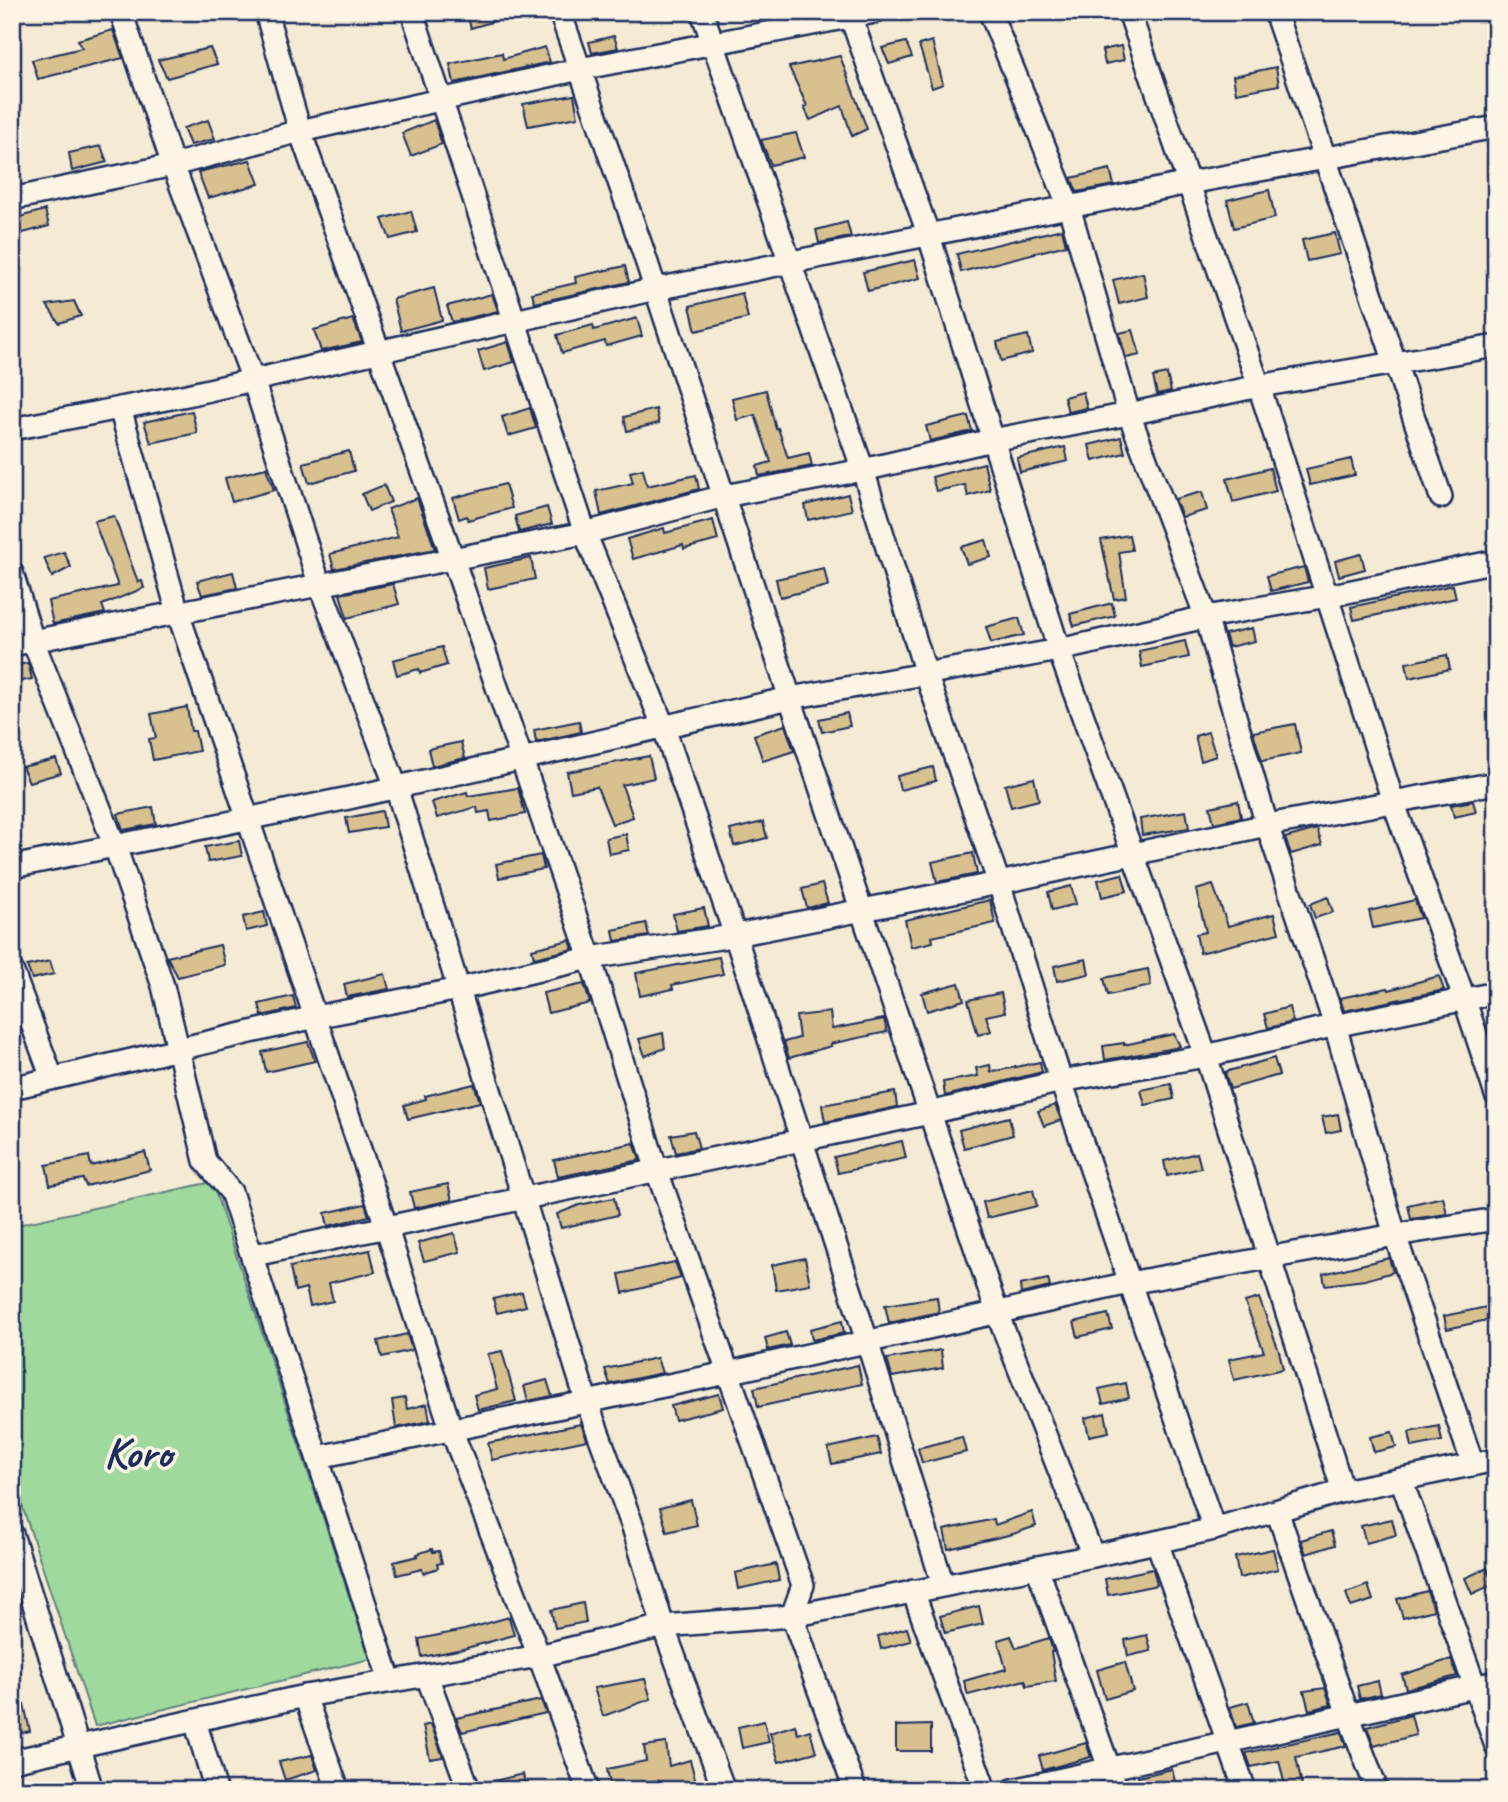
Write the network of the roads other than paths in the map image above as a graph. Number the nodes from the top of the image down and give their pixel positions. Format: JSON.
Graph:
{"nodes":[{"id":1,"x":121,"y":12,"type":"edge"},
{"id":2,"x":266,"y":12,"type":"edge"},
{"id":3,"x":412,"y":12,"type":"edge"},
{"id":4,"x":560,"y":12,"type":"edge"},
{"id":5,"x":702,"y":12,"type":"edge"},
{"id":6,"x":876,"y":12,"type":"edge"},
{"id":7,"x":990,"y":12,"type":"edge"},
{"id":8,"x":1129,"y":12,"type":"edge"},
{"id":9,"x":1275,"y":12,"type":"edge"},
{"id":10,"x":850,"y":15,"type":"edge"},
{"id":11,"x":712,"y":44,"type":"junction"},
{"id":12,"x":580,"y":68,"type":"junction"},
{"id":13,"x":440,"y":99,"type":"junction"},
{"id":14,"x":1496,"y":127,"type":"edge"},
{"id":15,"x":300,"y":131,"type":"junction"},
{"id":16,"x":1326,"y":158,"type":"junction"},
{"id":17,"x":173,"y":165,"type":"junction"},
{"id":18,"x":1189,"y":183,"type":"junction"},
{"id":19,"x":12,"y":199,"type":"edge"},
{"id":20,"x":1069,"y":207,"type":"junction"},
{"id":21,"x":929,"y":236,"type":"junction"},
{"id":22,"x":790,"y":262,"type":"junction"},
{"id":23,"x":656,"y":289,"type":"junction"},
{"id":24,"x":514,"y":321,"type":"junction"},
{"id":25,"x":1496,"y":346,"type":"edge"},
{"id":26,"x":380,"y":351,"type":"junction"},
{"id":27,"x":1397,"y":364,"type":"junction"},
{"id":28,"x":253,"y":380,"type":"junction"},
{"id":29,"x":1259,"y":386,"type":"junction"},
{"id":30,"x":120,"y":408,"type":"junction"},
{"id":31,"x":1129,"y":414,"type":"junction"},
{"id":32,"x":12,"y":429,"type":"edge"},
{"id":33,"x":992,"y":440,"type":"junction"},
{"id":34,"x":863,"y":470,"type":"junction"},
{"id":35,"x":724,"y":496,"type":"junction"},
{"id":36,"x":1441,"y":497,"type":"dead end"},
{"id":37,"x":585,"y":533,"type":"junction"},
{"id":38,"x":453,"y":559,"type":"junction"},
{"id":39,"x":1496,"y":561,"type":"edge"},
{"id":40,"x":12,"y":573,"type":"edge"},
{"id":41,"x":320,"y":586,"type":"junction"},
{"id":42,"x":1328,"y":596,"type":"junction"},
{"id":43,"x":178,"y":613,"type":"junction"},
{"id":44,"x":1206,"y":617,"type":"junction"},
{"id":45,"x":33,"y":641,"type":"junction"},
{"id":46,"x":12,"y":645,"type":"edge"},
{"id":47,"x":1059,"y":650,"type":"junction"},
{"id":48,"x":926,"y":674,"type":"junction"},
{"id":49,"x":790,"y":698,"type":"junction"},
{"id":50,"x":664,"y":727,"type":"junction"},
{"id":51,"x":522,"y":759,"type":"junction"},
{"id":52,"x":1496,"y":783,"type":"edge"},
{"id":53,"x":396,"y":787,"type":"junction"},
{"id":54,"x":1393,"y":801,"type":"junction"},
{"id":55,"x":248,"y":819,"type":"junction"},
{"id":56,"x":1267,"y":825,"type":"junction"},
{"id":57,"x":115,"y":846,"type":"junction"},
{"id":58,"x":1132,"y":853,"type":"junction"},
{"id":59,"x":12,"y":866,"type":"edge"},
{"id":60,"x":999,"y":883,"type":"junction"},
{"id":61,"x":861,"y":909,"type":"junction"},
{"id":62,"x":735,"y":935,"type":"junction"},
{"id":63,"x":590,"y":958,"type":"junction"},
{"id":64,"x":12,"y":970,"type":"edge"},
{"id":65,"x":459,"y":989,"type":"junction"},
{"id":66,"x":1496,"y":993,"type":"edge"},
{"id":67,"x":1464,"y":998,"type":"junction"},
{"id":68,"x":315,"y":1017,"type":"junction"},
{"id":69,"x":1335,"y":1026,"type":"junction"},
{"id":70,"x":179,"y":1048,"type":"junction"},
{"id":71,"x":1206,"y":1056,"type":"junction"},
{"id":72,"x":52,"y":1078,"type":"junction"},
{"id":73,"x":1061,"y":1081,"type":"junction"},
{"id":74,"x":12,"y":1088,"type":"edge"},
{"id":75,"x":1496,"y":1095,"type":"edge"},
{"id":76,"x":930,"y":1113,"type":"junction"},
{"id":77,"x":801,"y":1140,"type":"junction"},
{"id":78,"x":657,"y":1171,"type":"junction"},
{"id":79,"x":524,"y":1197,"type":"junction"},
{"id":80,"x":1496,"y":1219,"type":"edge"},
{"id":81,"x":387,"y":1229,"type":"junction"},
{"id":82,"x":1395,"y":1235,"type":"junction"},
{"id":83,"x":254,"y":1255,"type":"junction"},
{"id":84,"x":1270,"y":1259,"type":"junction"},
{"id":85,"x":1129,"y":1283,"type":"junction"},
{"id":86,"x":997,"y":1311,"type":"junction"},
{"id":87,"x":867,"y":1341,"type":"junction"},
{"id":88,"x":727,"y":1373,"type":"junction"},
{"id":89,"x":586,"y":1400,"type":"junction"},
{"id":90,"x":451,"y":1429,"type":"junction"},
{"id":91,"x":318,"y":1457,"type":"junction"},
{"id":92,"x":1496,"y":1460,"type":"edge"},
{"id":93,"x":1473,"y":1465,"type":"junction"},
{"id":94,"x":1401,"y":1479,"type":"junction"},
{"id":95,"x":1343,"y":1491,"type":"junction"},
{"id":96,"x":1277,"y":1511,"type":"junction"},
{"id":97,"x":1214,"y":1529,"type":"junction"},
{"id":98,"x":12,"y":1534,"type":"edge"},
{"id":99,"x":1157,"y":1542,"type":"junction"},
{"id":100,"x":1093,"y":1556,"type":"junction"},
{"id":101,"x":1037,"y":1567,"type":"junction"},
{"id":102,"x":19,"y":1576,"type":"edge"},
{"id":103,"x":943,"y":1585,"type":"junction"},
{"id":104,"x":914,"y":1591,"type":"junction"},
{"id":105,"x":792,"y":1616,"type":"junction"},
{"id":106,"x":663,"y":1626,"type":"junction"},
{"id":107,"x":539,"y":1656,"type":"junction"},
{"id":108,"x":427,"y":1676,"type":"junction"},
{"id":109,"x":390,"y":1681,"type":"junction"},
{"id":110,"x":1485,"y":1684,"type":"edge"},
{"id":111,"x":304,"y":1696,"type":"junction"},
{"id":112,"x":1348,"y":1714,"type":"junction"},
{"id":113,"x":195,"y":1721,"type":"junction"},
{"id":114,"x":1227,"y":1742,"type":"junction"},
{"id":115,"x":77,"y":1745,"type":"junction"},
{"id":116,"x":1496,"y":1746,"type":"edge"},
{"id":117,"x":12,"y":1760,"type":"edge"},
{"id":118,"x":1109,"y":1768,"type":"junction"},
{"id":119,"x":92,"y":1790,"type":"edge"},
{"id":120,"x":216,"y":1790,"type":"edge"},
{"id":121,"x":338,"y":1790,"type":"edge"},
{"id":122,"x":469,"y":1790,"type":"edge"},
{"id":123,"x":588,"y":1790,"type":"edge"},
{"id":124,"x":724,"y":1790,"type":"edge"},
{"id":125,"x":855,"y":1790,"type":"edge"},
{"id":126,"x":985,"y":1790,"type":"edge"},
{"id":127,"x":1013,"y":1790,"type":"edge"},
{"id":128,"x":1117,"y":1790,"type":"edge"},
{"id":129,"x":1245,"y":1790,"type":"edge"},
{"id":130,"x":1377,"y":1790,"type":"edge"}],
"edges":[{"from":1,"to":17,"type":"street"},
{"from":2,"to":15,"type":"street"},
{"from":3,"to":13,"type":"street"},
{"from":4,"to":12,"type":"street"},
{"from":5,"to":11,"type":"street"},
{"from":6,"to":10,"type":"street"},
{"from":7,"to":20,"type":"street"},
{"from":8,"to":18,"type":"street"},
{"from":9,"to":16,"type":"street"},
{"from":10,"to":11,"type":"street"},
{"from":10,"to":21,"type":"street"},
{"from":11,"to":12,"type":"street"},
{"from":11,"to":22,"type":"street"},
{"from":12,"to":13,"type":"street"},
{"from":12,"to":23,"type":"street"},
{"from":13,"to":15,"type":"street"},
{"from":13,"to":24,"type":"street"},
{"from":14,"to":16,"type":"street"},
{"from":15,"to":17,"type":"street"},
{"from":15,"to":26,"type":"street"},
{"from":16,"to":18,"type":"street"},
{"from":16,"to":27,"type":"street"},
{"from":17,"to":19,"type":"street"},
{"from":17,"to":28,"type":"street"},
{"from":18,"to":20,"type":"street"},
{"from":18,"to":29,"type":"street"},
{"from":20,"to":21,"type":"street"},
{"from":20,"to":31,"type":"street"},
{"from":21,"to":22,"type":"street"},
{"from":21,"to":33,"type":"street"},
{"from":22,"to":23,"type":"street"},
{"from":22,"to":34,"type":"street"},
{"from":23,"to":24,"type":"street"},
{"from":23,"to":35,"type":"street"},
{"from":24,"to":26,"type":"street"},
{"from":24,"to":37,"type":"street"},
{"from":25,"to":27,"type":"street"},
{"from":26,"to":28,"type":"street"},
{"from":26,"to":38,"type":"street"},
{"from":27,"to":29,"type":"street"},
{"from":27,"to":36,"type":"street"},
{"from":28,"to":30,"type":"street"},
{"from":28,"to":41,"type":"street"},
{"from":29,"to":31,"type":"street"},
{"from":29,"to":42,"type":"street"},
{"from":30,"to":32,"type":"street"},
{"from":30,"to":43,"type":"street"},
{"from":31,"to":33,"type":"street"},
{"from":31,"to":44,"type":"street"},
{"from":33,"to":34,"type":"street"},
{"from":33,"to":47,"type":"street"},
{"from":34,"to":35,"type":"street"},
{"from":34,"to":48,"type":"street"},
{"from":35,"to":37,"type":"street"},
{"from":35,"to":49,"type":"street"},
{"from":37,"to":38,"type":"street"},
{"from":37,"to":50,"type":"street"},
{"from":38,"to":41,"type":"street"},
{"from":38,"to":51,"type":"street"},
{"from":39,"to":42,"type":"street"},
{"from":40,"to":45,"type":"street"},
{"from":41,"to":43,"type":"street"},
{"from":41,"to":53,"type":"street"},
{"from":42,"to":44,"type":"street"},
{"from":42,"to":54,"type":"street"},
{"from":43,"to":45,"type":"street"},
{"from":43,"to":55,"type":"street"},
{"from":44,"to":47,"type":"street"},
{"from":44,"to":56,"type":"street"},
{"from":45,"to":46,"type":"street"},
{"from":45,"to":57,"type":"street"},
{"from":47,"to":48,"type":"street"},
{"from":47,"to":58,"type":"street"},
{"from":48,"to":49,"type":"street"},
{"from":48,"to":60,"type":"street"},
{"from":49,"to":50,"type":"street"},
{"from":49,"to":61,"type":"street"},
{"from":50,"to":51,"type":"street"},
{"from":50,"to":62,"type":"street"},
{"from":51,"to":53,"type":"street"},
{"from":51,"to":63,"type":"street"},
{"from":52,"to":54,"type":"street"},
{"from":53,"to":55,"type":"street"},
{"from":53,"to":65,"type":"street"},
{"from":54,"to":56,"type":"street"},
{"from":54,"to":67,"type":"street"},
{"from":55,"to":57,"type":"street"},
{"from":55,"to":68,"type":"street"},
{"from":56,"to":58,"type":"street"},
{"from":56,"to":69,"type":"street"},
{"from":57,"to":59,"type":"street"},
{"from":57,"to":70,"type":"street"},
{"from":58,"to":60,"type":"street"},
{"from":58,"to":71,"type":"street"},
{"from":60,"to":61,"type":"street"},
{"from":60,"to":73,"type":"street"},
{"from":61,"to":62,"type":"street"},
{"from":61,"to":76,"type":"street"},
{"from":62,"to":63,"type":"street"},
{"from":62,"to":77,"type":"street"},
{"from":63,"to":65,"type":"street"},
{"from":63,"to":78,"type":"street"},
{"from":64,"to":72,"type":"street"},
{"from":65,"to":68,"type":"street"},
{"from":65,"to":79,"type":"street"},
{"from":66,"to":67,"type":"street"},
{"from":67,"to":69,"type":"street"},
{"from":67,"to":75,"type":"street"},
{"from":68,"to":70,"type":"street"},
{"from":68,"to":81,"type":"street"},
{"from":69,"to":71,"type":"street"},
{"from":69,"to":82,"type":"street"},
{"from":70,"to":72,"type":"street"},
{"from":70,"to":83,"type":"street"},
{"from":71,"to":73,"type":"street"},
{"from":71,"to":84,"type":"street"},
{"from":72,"to":74,"type":"street"},
{"from":73,"to":76,"type":"street"},
{"from":73,"to":85,"type":"street"},
{"from":76,"to":77,"type":"street"},
{"from":76,"to":86,"type":"street"},
{"from":77,"to":78,"type":"street"},
{"from":77,"to":87,"type":"street"},
{"from":78,"to":79,"type":"street"},
{"from":78,"to":88,"type":"street"},
{"from":79,"to":81,"type":"street"},
{"from":79,"to":89,"type":"street"},
{"from":80,"to":82,"type":"street"},
{"from":81,"to":83,"type":"street"},
{"from":81,"to":90,"type":"street"},
{"from":82,"to":84,"type":"street"},
{"from":82,"to":93,"type":"street"},
{"from":83,"to":91,"type":"street"},
{"from":84,"to":85,"type":"street"},
{"from":84,"to":95,"type":"street"},
{"from":85,"to":86,"type":"street"},
{"from":85,"to":97,"type":"street"},
{"from":86,"to":87,"type":"street"},
{"from":86,"to":100,"type":"street"},
{"from":87,"to":88,"type":"street"},
{"from":87,"to":103,"type":"street"},
{"from":88,"to":89,"type":"street"},
{"from":88,"to":105,"type":"street"},
{"from":89,"to":90,"type":"street"},
{"from":89,"to":106,"type":"street"},
{"from":90,"to":91,"type":"street"},
{"from":90,"to":107,"type":"street"},
{"from":91,"to":109,"type":"street"},
{"from":92,"to":93,"type":"street"},
{"from":93,"to":94,"type":"street"},
{"from":94,"to":95,"type":"street"},
{"from":94,"to":110,"type":"street"},
{"from":95,"to":96,"type":"street"},
{"from":96,"to":97,"type":"street"},
{"from":96,"to":112,"type":"street"},
{"from":97,"to":99,"type":"street"},
{"from":98,"to":102,"type":"street"},
{"from":99,"to":100,"type":"street"},
{"from":99,"to":114,"type":"street"},
{"from":100,"to":101,"type":"street"},
{"from":101,"to":103,"type":"street"},
{"from":101,"to":118,"type":"street"},
{"from":102,"to":115,"type":"street"},
{"from":103,"to":104,"type":"street"},
{"from":104,"to":105,"type":"street"},
{"from":104,"to":126,"type":"street"},
{"from":105,"to":106,"type":"street"},
{"from":105,"to":125,"type":"street"},
{"from":106,"to":107,"type":"street"},
{"from":106,"to":124,"type":"street"},
{"from":107,"to":108,"type":"street"},
{"from":107,"to":123,"type":"street"},
{"from":108,"to":109,"type":"street"},
{"from":108,"to":122,"type":"street"},
{"from":109,"to":111,"type":"street"},
{"from":110,"to":112,"type":"street"},
{"from":110,"to":116,"type":"street"},
{"from":111,"to":113,"type":"street"},
{"from":111,"to":121,"type":"street"},
{"from":112,"to":114,"type":"street"},
{"from":112,"to":130,"type":"street"},
{"from":113,"to":115,"type":"street"},
{"from":113,"to":120,"type":"street"},
{"from":114,"to":118,"type":"street"},
{"from":114,"to":129,"type":"street"},
{"from":115,"to":117,"type":"street"},
{"from":115,"to":119,"type":"street"},
{"from":118,"to":127,"type":"street"},
{"from":118,"to":128,"type":"street"}]}
